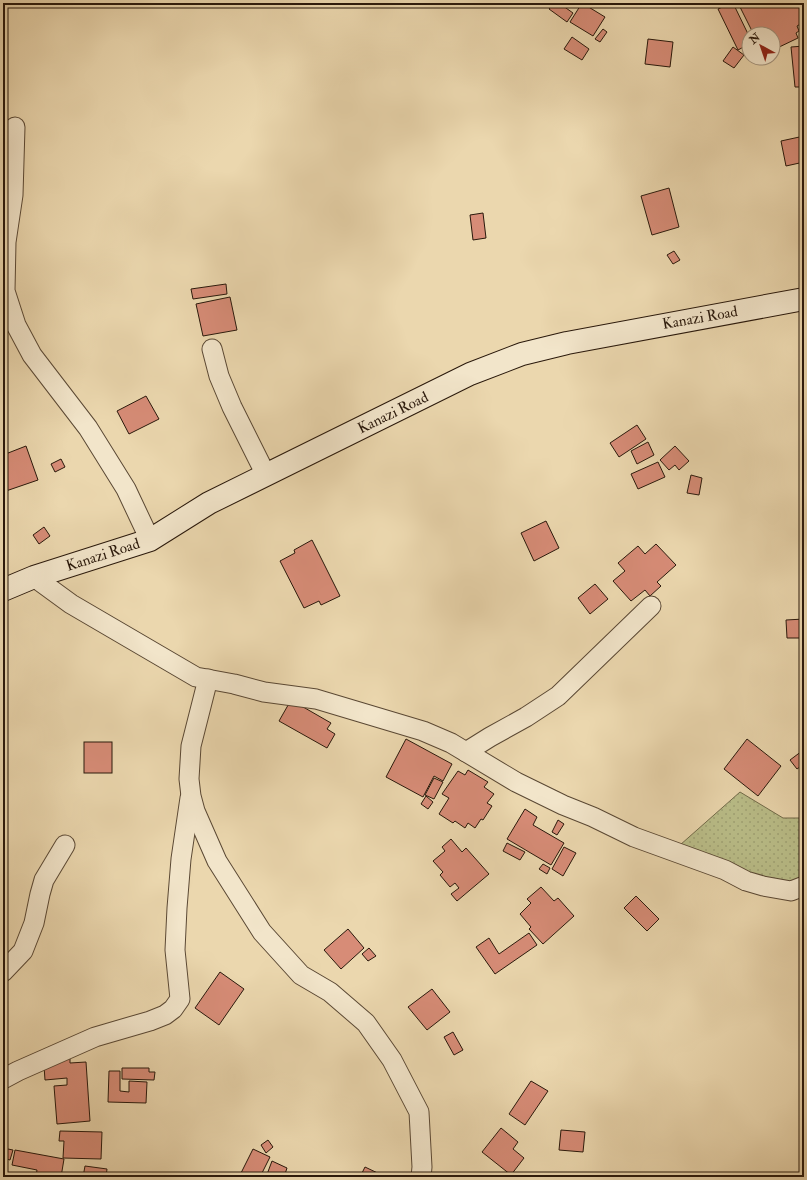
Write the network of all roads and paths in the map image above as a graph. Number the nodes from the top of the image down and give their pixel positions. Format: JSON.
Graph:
{"nodes":[{"id":1,"x":15,"y":127,"type":"dead end"},
{"id":2,"x":804,"y":299,"type":"edge"},
{"id":3,"x":212,"y":349,"type":"dead end"},
{"id":4,"x":266,"y":475,"type":"junction"},
{"id":5,"x":150,"y":540,"type":"junction"},
{"id":6,"x":34,"y":577,"type":"junction"},
{"id":7,"x":3,"y":590,"type":"edge"},
{"id":8,"x":651,"y":606,"type":"dead end"},
{"id":9,"x":208,"y":679,"type":"junction"},
{"id":10,"x":466,"y":752,"type":"junction"},
{"id":11,"x":191,"y":796,"type":"junction"},
{"id":12,"x":65,"y":845,"type":"dead end"},
{"id":13,"x":804,"y":886,"type":"edge"},
{"id":14,"x":3,"y":972,"type":"edge"},
{"id":15,"x":3,"y":1079,"type":"edge"},
{"id":16,"x":421,"y":1177,"type":"edge"}],
"edges":[{"from":1,"to":5,"type":"street"},
{"from":2,"to":4,"type":"main road","name":"Kanazi Road"},
{"from":3,"to":4,"type":"street"},
{"from":4,"to":5,"type":"main road","name":"Kanazi Road"},
{"from":5,"to":6,"type":"main road","name":"Kanazi Road"},
{"from":6,"to":7,"type":"main road","name":"Kanazi Road"},
{"from":6,"to":9,"type":"street"},
{"from":8,"to":10,"type":"street"},
{"from":9,"to":10,"type":"street"},
{"from":9,"to":11,"type":"street"},
{"from":10,"to":13,"type":"street"},
{"from":11,"to":15,"type":"street"},
{"from":11,"to":16,"type":"street"},
{"from":12,"to":14,"type":"street"}]}
